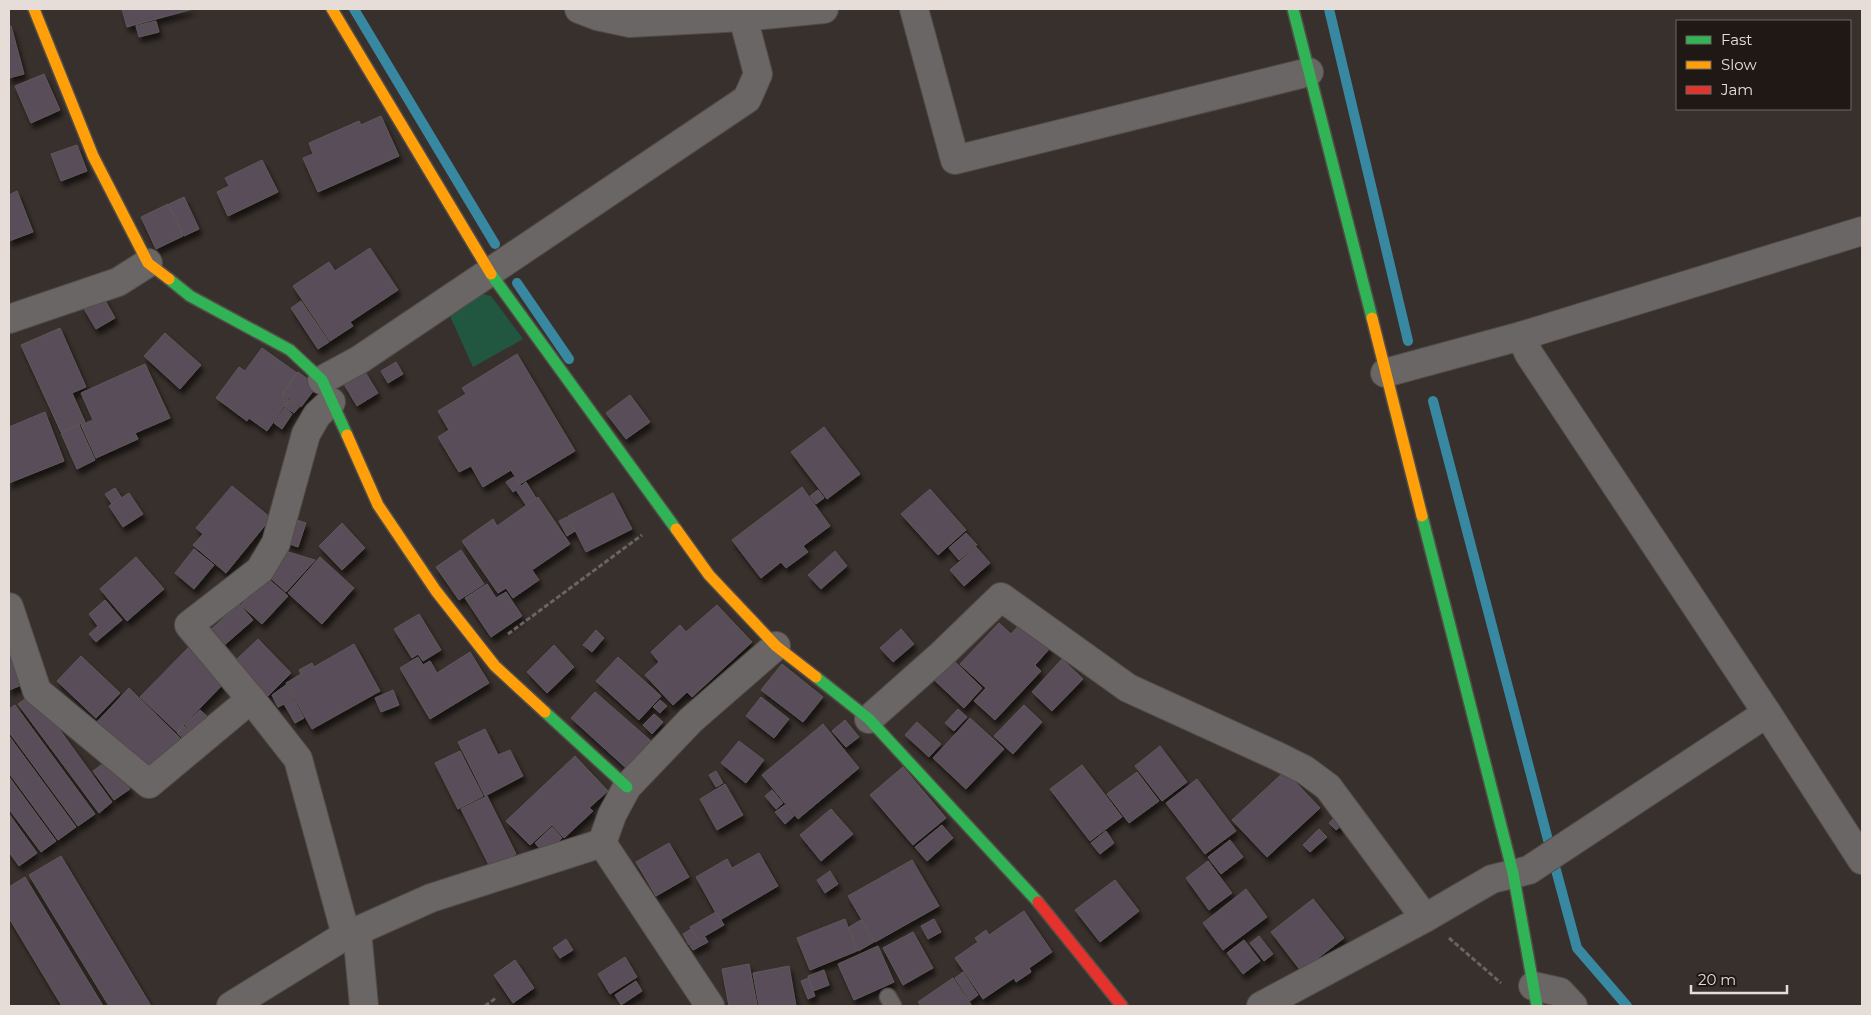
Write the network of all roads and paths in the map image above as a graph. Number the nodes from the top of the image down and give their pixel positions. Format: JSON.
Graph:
{"nodes":[{"id":1,"x":34,"y":9,"type":"edge"},
{"id":2,"x":332,"y":9,"type":"edge"},
{"id":3,"x":579,"y":9,"type":"edge"},
{"id":4,"x":824,"y":9,"type":"edge"},
{"id":5,"x":914,"y":9,"type":"edge"},
{"id":6,"x":1293,"y":9,"type":"edge"},
{"id":7,"x":743,"y":17,"type":"junction"},
{"id":8,"x":1309,"y":72,"type":"junction"},
{"id":9,"x":1862,"y":231,"type":"edge"},
{"id":10,"x":148,"y":263,"type":"junction"},
{"id":11,"x":490,"y":272,"type":"junction"},
{"id":12,"x":9,"y":319,"type":"edge"},
{"id":13,"x":1521,"y":336,"type":"junction"},
{"id":14,"x":1385,"y":373,"type":"junction"},
{"id":15,"x":327,"y":391,"type":"junction"},
{"id":16,"x":666,"y":516,"type":"junction"},
{"id":17,"x":9,"y":607,"type":"edge"},
{"id":18,"x":776,"y":646,"type":"junction"},
{"id":19,"x":484,"y":652,"type":"junction"},
{"id":20,"x":252,"y":699,"type":"junction"},
{"id":21,"x":1767,"y":713,"type":"junction"},
{"id":22,"x":869,"y":718,"type":"junction"},
{"id":23,"x":627,"y":787,"type":"junction"},
{"id":24,"x":602,"y":843,"type":"junction"},
{"id":25,"x":1862,"y":860,"type":"edge"},
{"id":26,"x":1513,"y":874,"type":"junction"},
{"id":27,"x":1426,"y":918,"type":"junction"},
{"id":28,"x":351,"y":933,"type":"junction"},
{"id":29,"x":1506,"y":987,"type":"dead end"},
{"id":30,"x":1535,"y":996,"type":"edge"},
{"id":31,"x":496,"y":998,"type":"dead end"},
{"id":32,"x":1294,"y":999,"type":"edge"},
{"id":33,"x":232,"y":1006,"type":"edge"},
{"id":34,"x":364,"y":1006,"type":"edge"},
{"id":35,"x":485,"y":1006,"type":"edge"},
{"id":36,"x":710,"y":1006,"type":"edge"},
{"id":37,"x":1122,"y":1006,"type":"edge"},
{"id":38,"x":1261,"y":1006,"type":"edge"},
{"id":39,"x":1574,"y":1006,"type":"edge"}],
"edges":[{"from":1,"to":10,"type":"street"},
{"from":2,"to":11,"type":"street"},
{"from":3,"to":7,"type":"street"},
{"from":4,"to":7,"type":"street"},
{"from":5,"to":8,"type":"street"},
{"from":6,"to":8,"type":"street"},
{"from":7,"to":11,"type":"street"},
{"from":8,"to":14,"type":"street"},
{"from":9,"to":13,"type":"street"},
{"from":10,"to":12,"type":"street"},
{"from":10,"to":15,"type":"street"},
{"from":11,"to":15,"type":"street"},
{"from":11,"to":16,"type":"street"},
{"from":13,"to":14,"type":"street"},
{"from":13,"to":21,"type":"street"},
{"from":14,"to":26,"type":"street"},
{"from":15,"to":19,"type":"street"},
{"from":15,"to":20,"type":"street"},
{"from":16,"to":18,"type":"street"},
{"from":16,"to":19,"type":"path"},
{"from":17,"to":20,"type":"street"},
{"from":18,"to":22,"type":"street"},
{"from":18,"to":23,"type":"street"},
{"from":19,"to":23,"type":"street"},
{"from":20,"to":28,"type":"street"},
{"from":21,"to":25,"type":"street"},
{"from":21,"to":26,"type":"street"},
{"from":22,"to":27,"type":"street"},
{"from":22,"to":37,"type":"street"},
{"from":23,"to":24,"type":"street"},
{"from":24,"to":28,"type":"street"},
{"from":24,"to":36,"type":"street"},
{"from":26,"to":27,"type":"street"},
{"from":26,"to":30,"type":"street"},
{"from":27,"to":29,"type":"path"},
{"from":27,"to":32,"type":"street"},
{"from":28,"to":33,"type":"street"},
{"from":28,"to":34,"type":"street"},
{"from":30,"to":39,"type":"street"},
{"from":31,"to":35,"type":"path"},
{"from":32,"to":38,"type":"street"}]}
